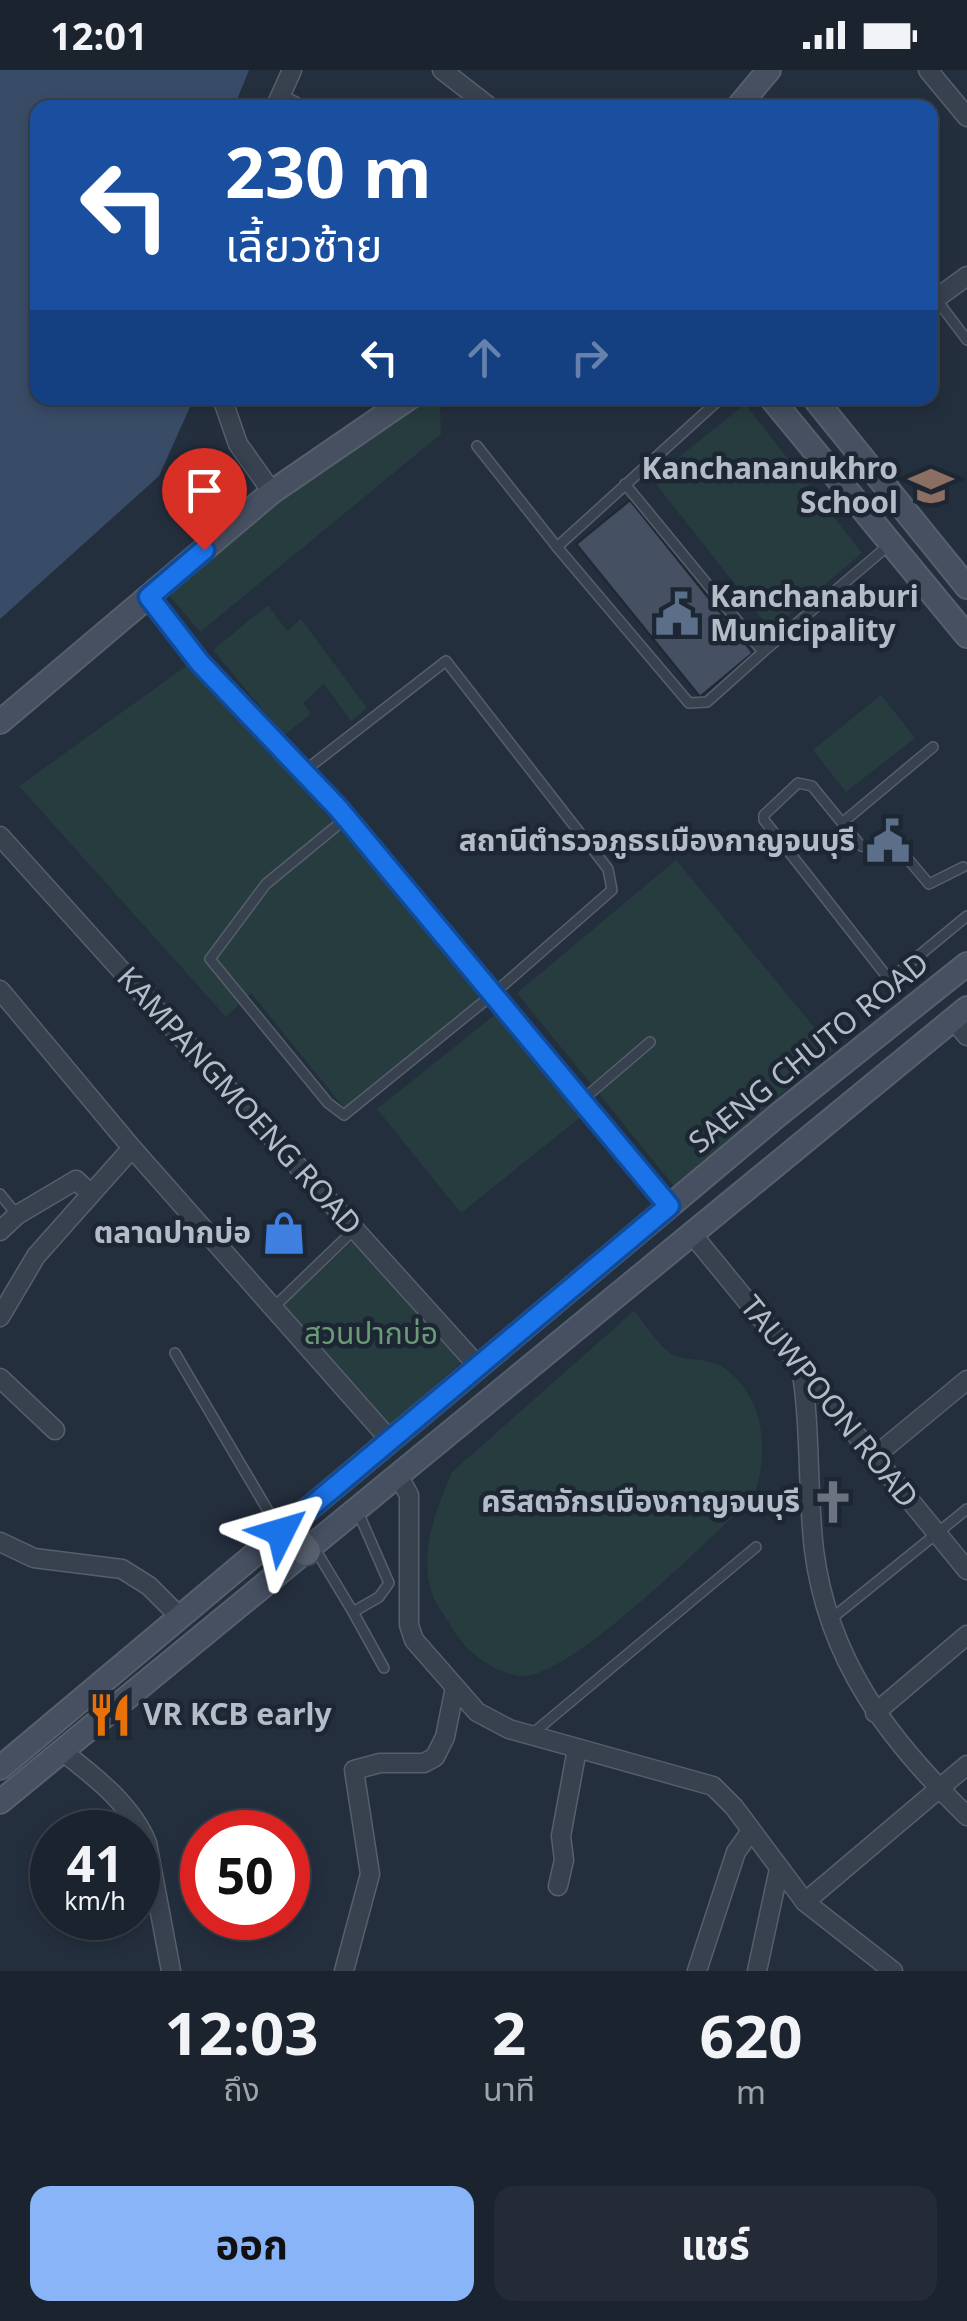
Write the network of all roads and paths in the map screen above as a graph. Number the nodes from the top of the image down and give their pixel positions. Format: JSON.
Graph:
{"nodes":[{"id":1,"x":292,"y":70,"type":"edge"},
{"id":2,"x":442,"y":70,"type":"edge"},
{"id":3,"x":769,"y":70,"type":"edge"},
{"id":4,"x":928,"y":70,"type":"edge"},
{"id":5,"x":277,"y":100,"type":"edge"},
{"id":6,"x":481,"y":100,"type":"edge"},
{"id":7,"x":744,"y":100,"type":"edge"},
{"id":8,"x":967,"y":116,"type":"edge"},
{"id":9,"x":967,"y":276,"type":"edge"},
{"id":10,"x":938,"y":297,"type":"edge"},
{"id":11,"x":938,"y":307,"type":"edge"},
{"id":12,"x":967,"y":340,"type":"edge"},
{"id":13,"x":224,"y":405,"type":"edge"},
{"id":14,"x":399,"y":405,"type":"edge"},
{"id":15,"x":712,"y":405,"type":"edge"},
{"id":16,"x":778,"y":405,"type":"edge"},
{"id":17,"x":820,"y":405,"type":"edge"},
{"id":18,"x":477,"y":446,"type":"dead end"},
{"id":19,"x":624,"y":484,"type":"junction"},
{"id":20,"x":272,"y":492,"type":"junction"},
{"id":21,"x":891,"y":544,"type":"junction"},
{"id":22,"x":558,"y":547,"type":"junction"},
{"id":23,"x":967,"y":587,"type":"edge"},
{"id":24,"x":149,"y":597,"type":"junction"},
{"id":25,"x":967,"y":636,"type":"edge"},
{"id":26,"x":763,"y":652,"type":"junction"},
{"id":27,"x":0,"y":722,"type":"edge"},
{"id":28,"x":933,"y":747,"type":"dead end"},
{"id":29,"x":303,"y":772,"type":"junction"},
{"id":30,"x":345,"y":819,"type":"junction"},
{"id":31,"x":842,"y":823,"type":"junction"},
{"id":32,"x":0,"y":836,"type":"edge"},
{"id":33,"x":966,"y":866,"type":"edge"},
{"id":34,"x":967,"y":916,"type":"edge"},
{"id":35,"x":967,"y":964,"type":"edge"},
{"id":36,"x":0,"y":990,"type":"edge"},
{"id":37,"x":492,"y":995,"type":"junction"},
{"id":38,"x":916,"y":1004,"type":"junction"},
{"id":39,"x":957,"y":1024,"type":"edge"},
{"id":40,"x":650,"y":1042,"type":"dead end"},
{"id":41,"x":581,"y":1100,"type":"junction"},
{"id":42,"x":756,"y":1132,"type":"junction"},
{"id":43,"x":132,"y":1148,"type":"junction"},
{"id":44,"x":780,"y":1162,"type":"junction"},
{"id":45,"x":90,"y":1193,"type":"junction"},
{"id":46,"x":0,"y":1194,"type":"edge"},
{"id":47,"x":669,"y":1206,"type":"junction"},
{"id":48,"x":18,"y":1215,"type":"junction"},
{"id":49,"x":354,"y":1229,"type":"junction"},
{"id":50,"x":0,"y":1231,"type":"edge"},
{"id":51,"x":692,"y":1234,"type":"junction"},
{"id":52,"x":273,"y":1308,"type":"junction"},
{"id":53,"x":0,"y":1317,"type":"edge"},
{"id":54,"x":175,"y":1352,"type":"dead end"},
{"id":55,"x":478,"y":1366,"type":"junction"},
{"id":56,"x":801,"y":1367,"type":"junction"},
{"id":57,"x":0,"y":1378,"type":"edge"},
{"id":58,"x":967,"y":1380,"type":"edge"},
{"id":59,"x":55,"y":1430,"type":"dead end"},
{"id":60,"x":390,"y":1440,"type":"junction"},
{"id":61,"x":874,"y":1456,"type":"junction"},
{"id":62,"x":398,"y":1475,"type":"junction"},
{"id":63,"x":356,"y":1509,"type":"junction"},
{"id":64,"x":967,"y":1509,"type":"edge"},
{"id":65,"x":284,"y":1529,"type":"junction"},
{"id":66,"x":937,"y":1534,"type":"junction"},
{"id":67,"x":0,"y":1542,"type":"edge"},
{"id":68,"x":756,"y":1547,"type":"dead end"},
{"id":69,"x":309,"y":1548,"type":"junction"},
{"id":70,"x":967,"y":1570,"type":"edge"},
{"id":71,"x":353,"y":1612,"type":"junction"},
{"id":72,"x":180,"y":1616,"type":"junction"},
{"id":73,"x":829,"y":1620,"type":"junction"},
{"id":74,"x":967,"y":1635,"type":"edge"},
{"id":75,"x":384,"y":1668,"type":"dead end"},
{"id":76,"x":455,"y":1686,"type":"junction"},
{"id":77,"x":875,"y":1713,"type":"junction"},
{"id":78,"x":530,"y":1736,"type":"junction"},
{"id":79,"x":578,"y":1748,"type":"junction"},
{"id":80,"x":62,"y":1751,"type":"junction"},
{"id":81,"x":967,"y":1765,"type":"edge"},
{"id":82,"x":0,"y":1768,"type":"edge"},
{"id":83,"x":939,"y":1789,"type":"junction"},
{"id":84,"x":0,"y":1802,"type":"edge"},
{"id":85,"x":967,"y":1816,"type":"edge"},
{"id":86,"x":750,"y":1831,"type":"junction"},
{"id":87,"x":779,"y":1868,"type":"junction"},
{"id":88,"x":558,"y":1886,"type":"dead end"},
{"id":89,"x":805,"y":1902,"type":"junction"},
{"id":90,"x":171,"y":1971,"type":"edge"},
{"id":91,"x":344,"y":1971,"type":"edge"},
{"id":92,"x":697,"y":1971,"type":"edge"},
{"id":93,"x":757,"y":1971,"type":"edge"},
{"id":94,"x":893,"y":1971,"type":"edge"}],
"edges":[{"from":1,"to":5,"type":"street"},
{"from":2,"to":6,"type":"street"},
{"from":3,"to":7,"type":"main road"},
{"from":4,"to":8,"type":"street"},
{"from":9,"to":10,"type":"street"},
{"from":11,"to":12,"type":"lane"},
{"from":13,"to":20,"type":"street"},
{"from":14,"to":20,"type":"main road"},
{"from":15,"to":19,"type":"lane"},
{"from":16,"to":21,"type":"main road"},
{"from":17,"to":23,"type":"main road"},
{"from":18,"to":22,"type":"lane"},
{"from":19,"to":22,"type":"lane"},
{"from":19,"to":26,"type":"lane"},
{"from":20,"to":24,"type":"main road"},
{"from":21,"to":25,"type":"main road"},
{"from":21,"to":26,"type":"lane"},
{"from":22,"to":26,"type":"lane"},
{"from":24,"to":27,"type":"main road"},
{"from":24,"to":29,"type":"lane"},
{"from":28,"to":31,"type":"lane"},
{"from":29,"to":30,"type":"lane"},
{"from":29,"to":37,"type":"lane"},
{"from":30,"to":37,"type":"lane"},
{"from":30,"to":37,"type":"lane"},
{"from":31,"to":33,"type":"lane"},
{"from":31,"to":34,"type":"lane"},
{"from":32,"to":49,"type":"street","name":"KAMPANGMOENG ROAD"},
{"from":35,"to":38,"type":"main road","name":"SAENG CHUTO ROAD"},
{"from":36,"to":43,"type":"street"},
{"from":37,"to":41,"type":"lane"},
{"from":38,"to":39,"type":"main road"},
{"from":38,"to":42,"type":"main road","name":"SAENG CHUTO ROAD"},
{"from":39,"to":44,"type":"main road"},
{"from":40,"to":41,"type":"lane"},
{"from":41,"to":47,"type":"lane"},
{"from":42,"to":44,"type":"main road"},
{"from":42,"to":47,"type":"main road","name":"SAENG CHUTO ROAD"},
{"from":43,"to":45,"type":"street"},
{"from":43,"to":52,"type":"street"},
{"from":44,"to":51,"type":"main road"},
{"from":45,"to":48,"type":"street"},
{"from":45,"to":53,"type":"street"},
{"from":46,"to":48,"type":"lane"},
{"from":47,"to":55,"type":"main road","name":"SAENG CHUTO ROAD"},
{"from":48,"to":50,"type":"street"},
{"from":49,"to":52,"type":"lane"},
{"from":49,"to":55,"type":"street","name":"KAMPANGMOENG ROAD"},
{"from":51,"to":56,"type":"street","name":"TAUWPOON ROAD"},
{"from":51,"to":62,"type":"main road"},
{"from":52,"to":60,"type":"street"},
{"from":54,"to":65,"type":"lane"},
{"from":55,"to":60,"type":"main road","name":"SAENG CHUTO ROAD"},
{"from":56,"to":61,"type":"street","name":"TAUWPOON ROAD"},
{"from":56,"to":73,"type":"street"},
{"from":57,"to":59,"type":"street"},
{"from":58,"to":61,"type":"street"},
{"from":60,"to":65,"type":"main road","name":"SAENG CHUTO ROAD"},
{"from":61,"to":66,"type":"street","name":"TAUWPOON ROAD"},
{"from":62,"to":63,"type":"main road"},
{"from":62,"to":76,"type":"street"},
{"from":63,"to":69,"type":"main road"},
{"from":63,"to":71,"type":"lane"},
{"from":64,"to":66,"type":"lane"},
{"from":65,"to":69,"type":"main road"},
{"from":65,"to":72,"type":"main road","name":"SAENG CHUTO ROAD"},
{"from":66,"to":70,"type":"street","name":"TAUWPOON ROAD"},
{"from":66,"to":73,"type":"lane"},
{"from":67,"to":72,"type":"street"},
{"from":68,"to":78,"type":"lane"},
{"from":69,"to":71,"type":"lane"},
{"from":69,"to":80,"type":"main road"},
{"from":71,"to":75,"type":"lane"},
{"from":72,"to":82,"type":"main road","name":"SAENG CHUTO ROAD"},
{"from":73,"to":77,"type":"street"},
{"from":74,"to":77,"type":"street"},
{"from":76,"to":78,"type":"street"},
{"from":76,"to":91,"type":"street"},
{"from":77,"to":83,"type":"street"},
{"from":78,"to":79,"type":"street"},
{"from":79,"to":86,"type":"street"},
{"from":79,"to":88,"type":"street"},
{"from":80,"to":84,"type":"main road"},
{"from":80,"to":90,"type":"street"},
{"from":81,"to":83,"type":"street"},
{"from":83,"to":85,"type":"street"},
{"from":83,"to":89,"type":"street"},
{"from":86,"to":87,"type":"street"},
{"from":86,"to":92,"type":"street"},
{"from":87,"to":89,"type":"street"},
{"from":87,"to":93,"type":"street"},
{"from":89,"to":94,"type":"street"}]}
